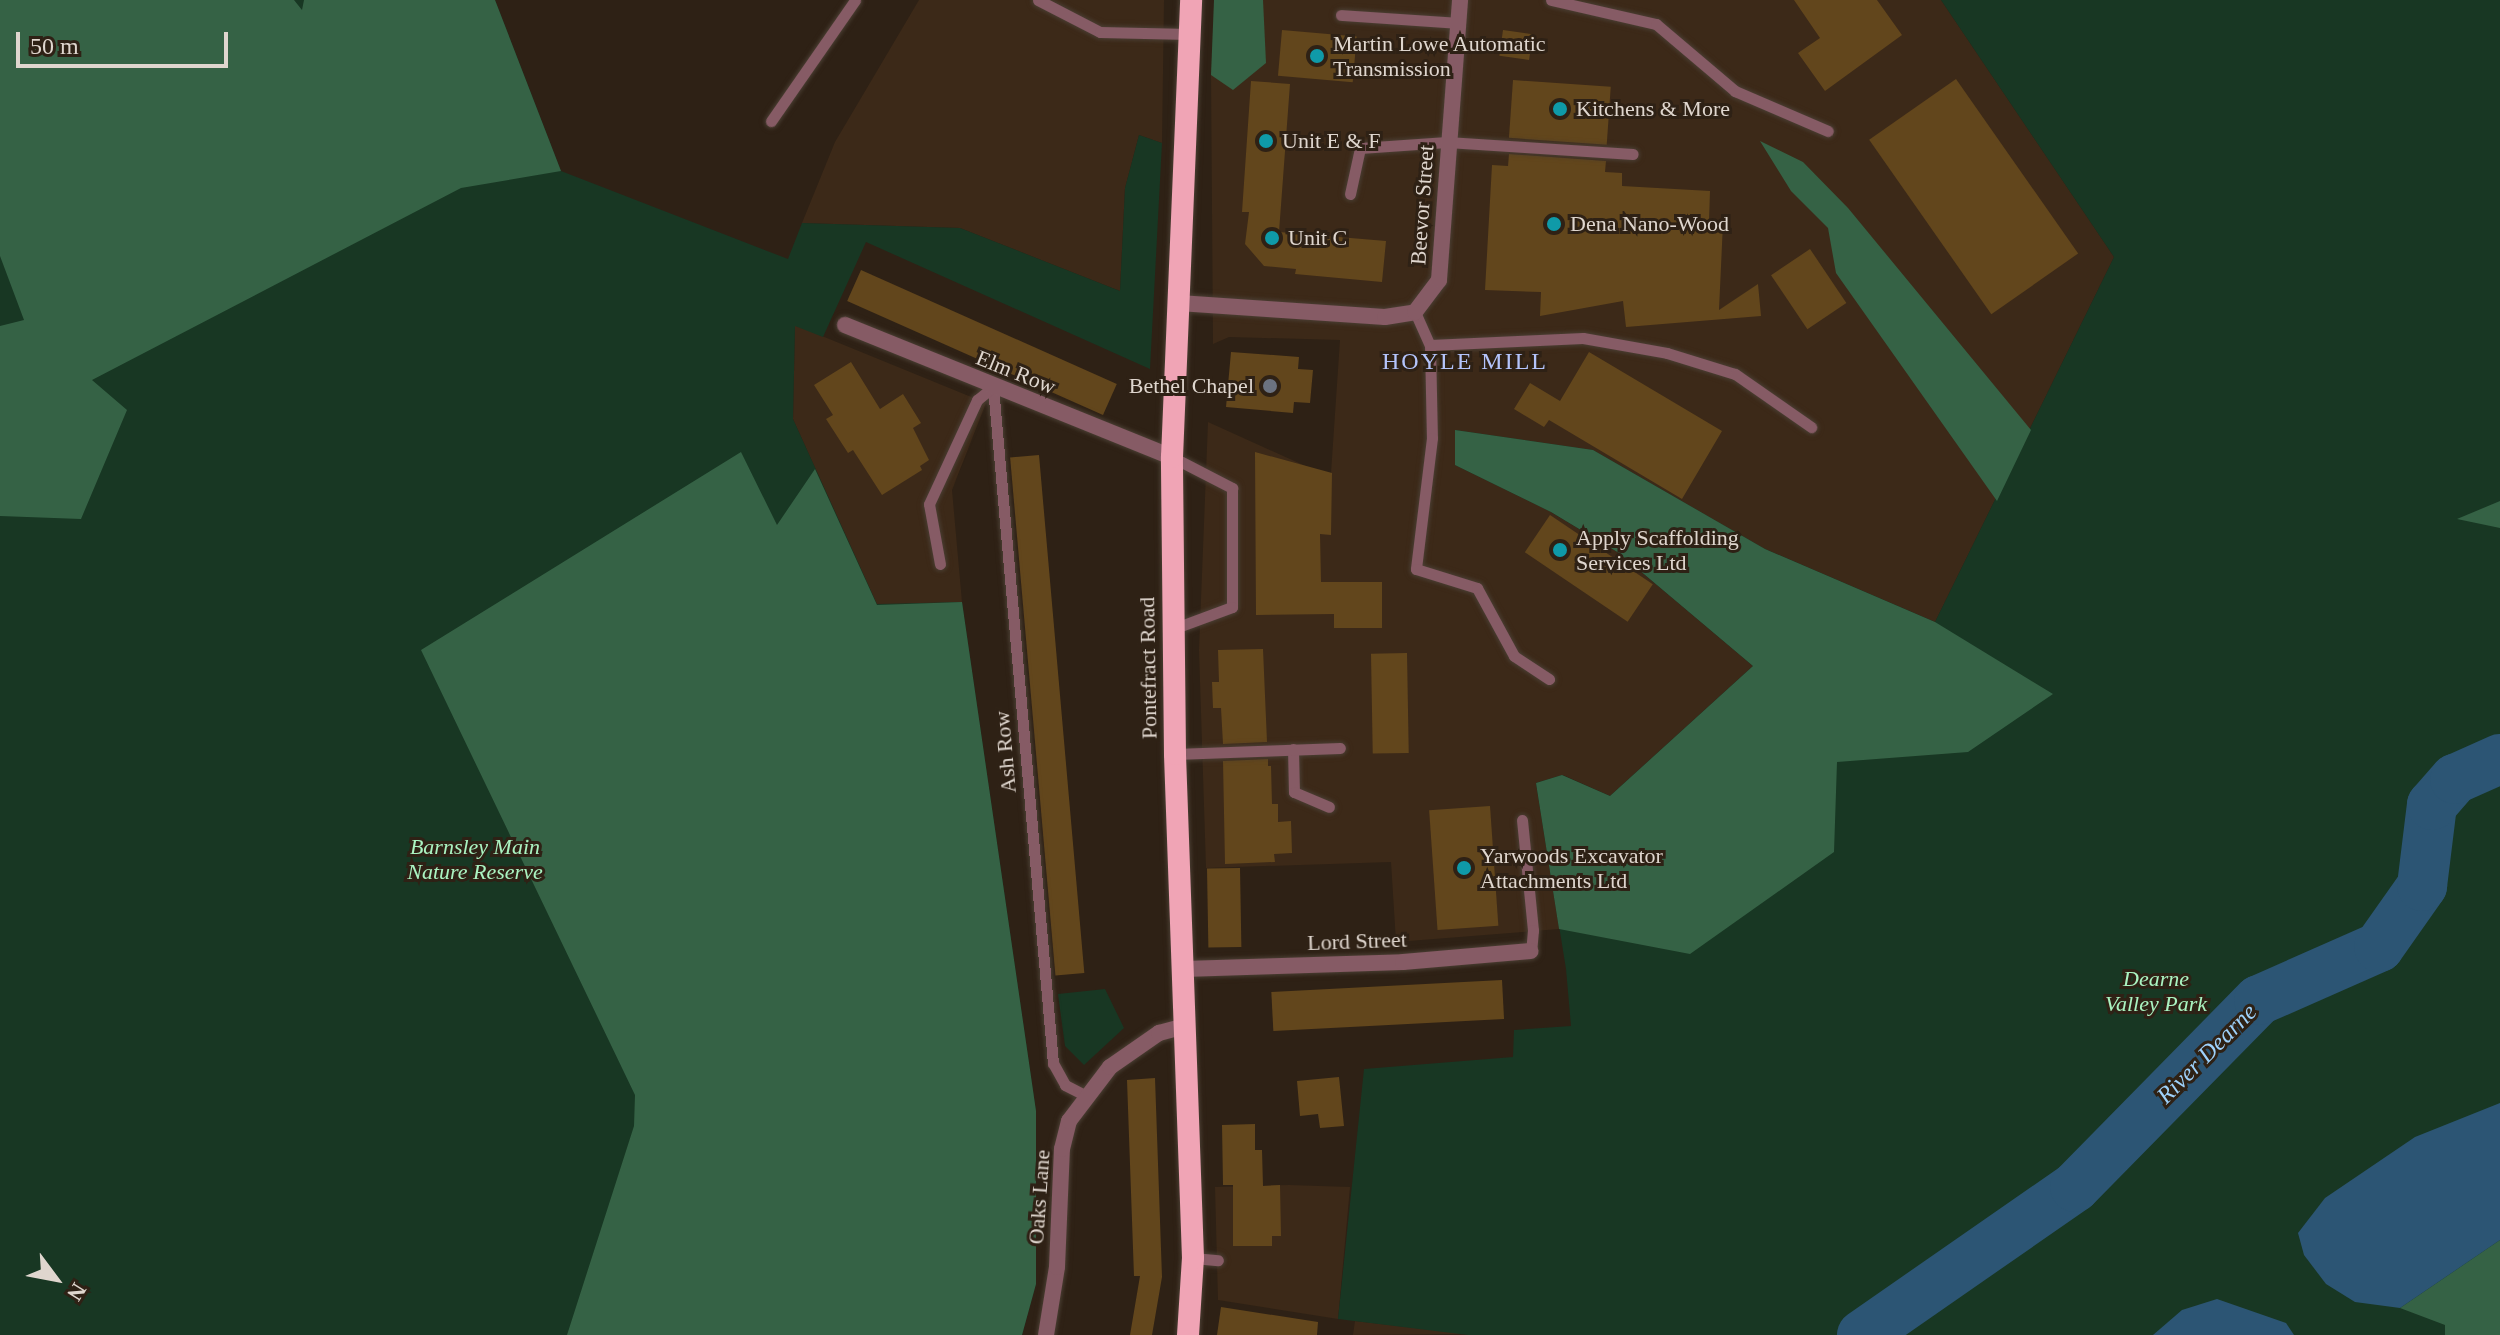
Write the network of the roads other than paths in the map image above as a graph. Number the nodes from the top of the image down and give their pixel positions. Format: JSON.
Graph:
{"nodes":[{"id":1,"x":855,"y":0,"type":"edge"},
{"id":2,"x":1038,"y":0,"type":"edge"},
{"id":3,"x":1191,"y":0,"type":"edge"},
{"id":4,"x":1460,"y":0,"type":"edge"},
{"id":5,"x":1551,"y":0,"type":"edge"},
{"id":6,"x":1341,"y":15,"type":"dead end"},
{"id":7,"x":1458,"y":23,"type":"junction"},
{"id":8,"x":1189,"y":34,"type":"junction"},
{"id":9,"x":771,"y":121,"type":"dead end"},
{"id":10,"x":1828,"y":131,"type":"dead end"},
{"id":11,"x":1447,"y":142,"type":"junction"},
{"id":12,"x":1633,"y":154,"type":"dead end"},
{"id":13,"x":1350,"y":194,"type":"dead end"},
{"id":14,"x":1179,"y":303,"type":"junction"},
{"id":15,"x":1415,"y":312,"type":"junction"},
{"id":16,"x":845,"y":325,"type":"dead end"},
{"id":17,"x":1430,"y":345,"type":"junction"},
{"id":18,"x":993,"y":387,"type":"junction"},
{"id":19,"x":1811,"y":427,"type":"dead end"},
{"id":20,"x":1172,"y":457,"type":"junction"},
{"id":21,"x":940,"y":564,"type":"dead end"},
{"id":22,"x":1173,"y":629,"type":"junction"},
{"id":23,"x":1549,"y":679,"type":"dead end"},
{"id":24,"x":1340,"y":748,"type":"dead end"},
{"id":25,"x":1293,"y":749,"type":"junction"},
{"id":26,"x":1175,"y":754,"type":"junction"},
{"id":27,"x":1329,"y":807,"type":"dead end"},
{"id":28,"x":1522,"y":820,"type":"dead end"},
{"id":29,"x":1531,"y":951,"type":"joint"},
{"id":30,"x":1184,"y":969,"type":"junction"},
{"id":31,"x":1186,"y":1026,"type":"junction"},
{"id":32,"x":1087,"y":1096,"type":"junction"},
{"id":33,"x":1193,"y":1258,"type":"junction"},
{"id":34,"x":1218,"y":1260,"type":"dead end"},
{"id":35,"x":1046,"y":1335,"type":"edge"},
{"id":36,"x":1188,"y":1335,"type":"edge"}],
"edges":[{"from":1,"to":9,"type":"lane"},
{"from":2,"to":8,"type":"lane"},
{"from":3,"to":8,"type":"highway","name":"Pontefract Road"},
{"from":4,"to":7,"type":"street","name":"Beevor Street"},
{"from":5,"to":10,"type":"lane"},
{"from":6,"to":7,"type":"lane"},
{"from":7,"to":11,"type":"street","name":"Beevor Street"},
{"from":8,"to":14,"type":"highway","name":"Pontefract Road"},
{"from":11,"to":12,"type":"lane"},
{"from":11,"to":13,"type":"lane"},
{"from":11,"to":15,"type":"street","name":"Beevor Street"},
{"from":14,"to":15,"type":"street"},
{"from":14,"to":20,"type":"highway","name":"Pontefract Road"},
{"from":15,"to":17,"type":"lane"},
{"from":16,"to":18,"type":"street","name":"Elm Row"},
{"from":17,"to":19,"type":"lane"},
{"from":17,"to":23,"type":"lane"},
{"from":18,"to":20,"type":"street","name":"Elm Row"},
{"from":18,"to":21,"type":"lane"},
{"from":18,"to":32,"type":"lane","name":"Ash Row"},
{"from":20,"to":22,"type":"highway","name":"Pontefract Road"},
{"from":20,"to":22,"type":"lane"},
{"from":22,"to":26,"type":"highway","name":"Pontefract Road"},
{"from":24,"to":25,"type":"lane"},
{"from":25,"to":26,"type":"lane"},
{"from":25,"to":27,"type":"lane"},
{"from":26,"to":30,"type":"highway","name":"Pontefract Road"},
{"from":28,"to":29,"type":"lane"},
{"from":29,"to":30,"type":"street","name":"Lord Street"},
{"from":30,"to":31,"type":"highway","name":"Pontefract Road"},
{"from":31,"to":32,"type":"street","name":"Oaks Lane"},
{"from":31,"to":33,"type":"highway","name":"Pontefract Road"},
{"from":32,"to":35,"type":"street","name":"Oaks Lane"},
{"from":33,"to":34,"type":"lane"},
{"from":33,"to":36,"type":"highway","name":"Pontefract Road"}]}
